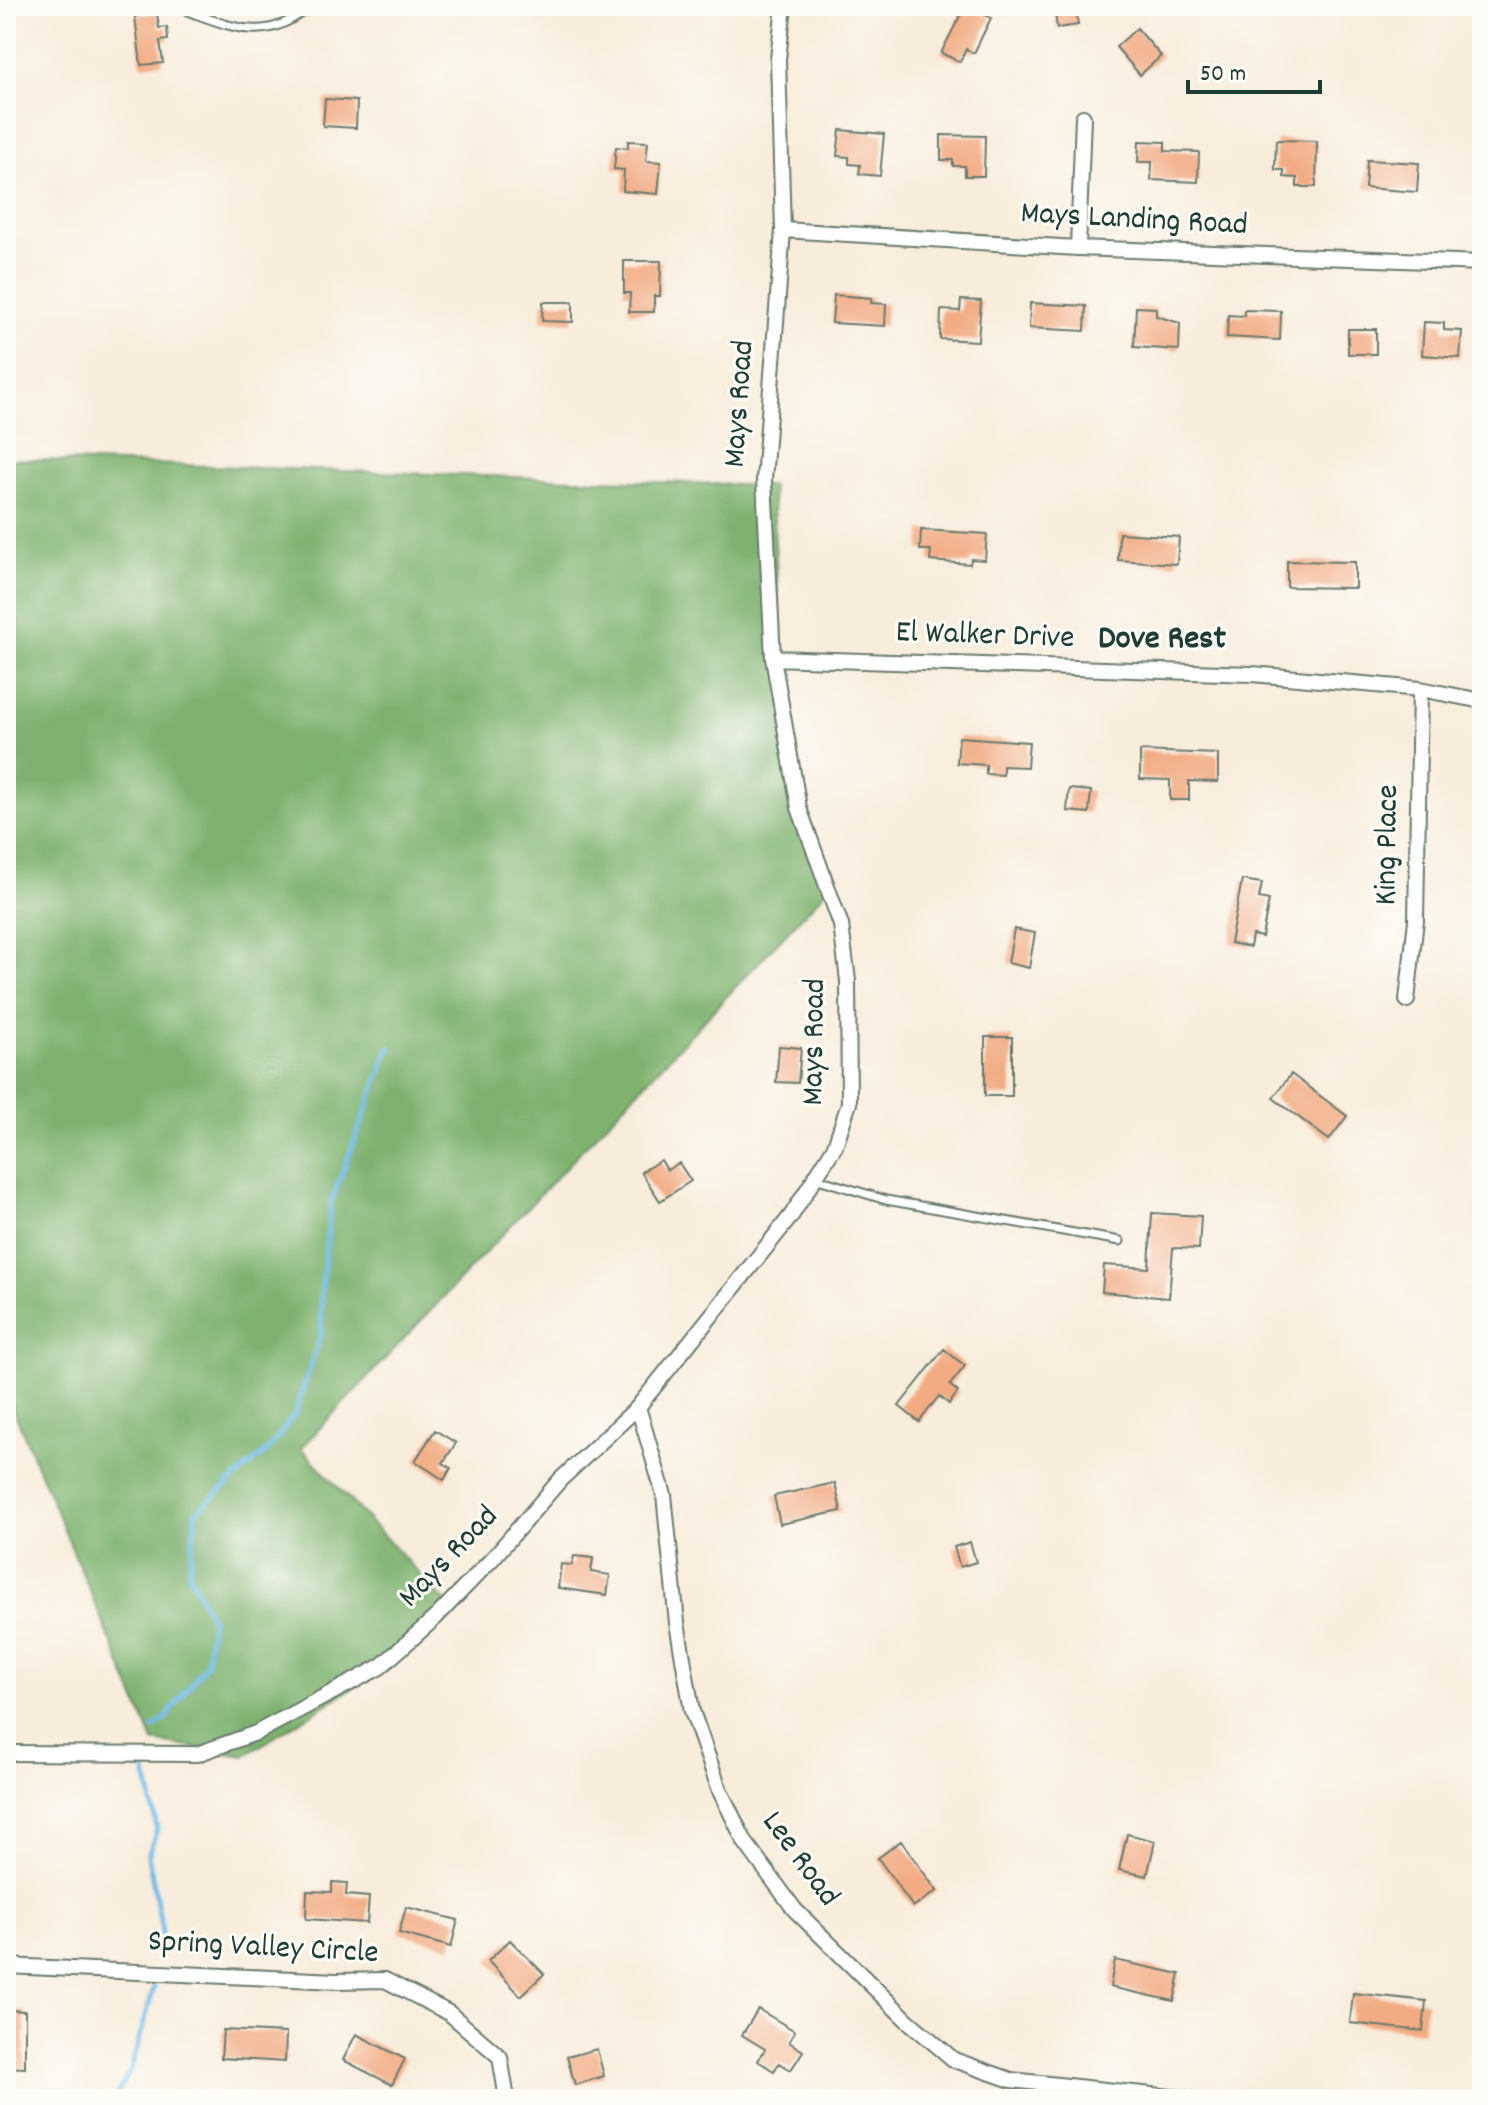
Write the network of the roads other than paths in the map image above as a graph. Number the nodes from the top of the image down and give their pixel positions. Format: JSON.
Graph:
{"nodes":[{"id":1,"x":310,"y":6,"type":"edge"},
{"id":2,"x":784,"y":6,"type":"edge"},
{"id":3,"x":187,"y":11,"type":"dead end"},
{"id":4,"x":1083,"y":117,"type":"dead end"},
{"id":5,"x":783,"y":230,"type":"junction"},
{"id":6,"x":1078,"y":248,"type":"junction"},
{"id":7,"x":1482,"y":263,"type":"edge"},
{"id":8,"x":773,"y":658,"type":"junction"},
{"id":9,"x":1420,"y":689,"type":"junction"},
{"id":10,"x":1482,"y":701,"type":"edge"},
{"id":11,"x":1407,"y":1000,"type":"dead end"},
{"id":12,"x":815,"y":1178,"type":"junction"},
{"id":13,"x":1120,"y":1241,"type":"dead end"},
{"id":14,"x":638,"y":1407,"type":"junction"},
{"id":15,"x":6,"y":1753,"type":"edge"},
{"id":16,"x":6,"y":1966,"type":"edge"},
{"id":17,"x":507,"y":2099,"type":"edge"},
{"id":18,"x":1190,"y":2099,"type":"edge"}],
"edges":[{"from":1,"to":3,"type":"lane"},
{"from":2,"to":5,"type":"street","name":"Mays Road"},
{"from":4,"to":6,"type":"street"},
{"from":5,"to":6,"type":"street","name":"Mays Landing Road"},
{"from":5,"to":8,"type":"street","name":"Mays Road"},
{"from":6,"to":7,"type":"street","name":"Mays Landing Road"},
{"from":8,"to":9,"type":"street","name":"El Walker Drive"},
{"from":8,"to":12,"type":"street","name":"Mays Road"},
{"from":9,"to":10,"type":"street","name":"El Walker Drive"},
{"from":9,"to":11,"type":"street","name":"King Place"},
{"from":12,"to":13,"type":"lane"},
{"from":12,"to":14,"type":"street","name":"Mays Road"},
{"from":14,"to":15,"type":"street","name":"Mays Road"},
{"from":14,"to":18,"type":"street","name":"Lee Road"},
{"from":16,"to":17,"type":"street","name":"Spring Valley Circle"}]}
